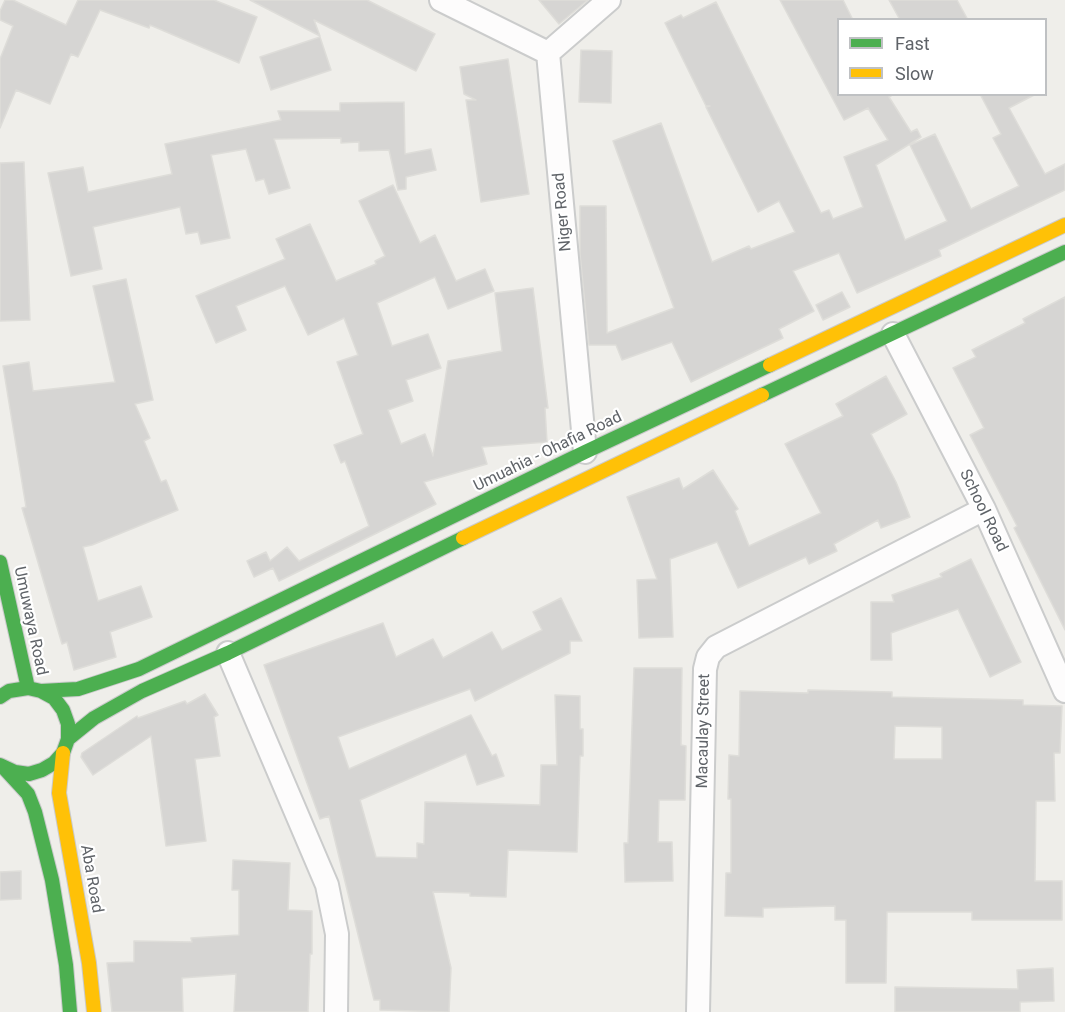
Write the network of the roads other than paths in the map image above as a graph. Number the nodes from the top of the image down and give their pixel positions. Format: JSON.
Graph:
{"nodes":[{"id":1,"x":441,"y":0,"type":"edge"},
{"id":2,"x":609,"y":0,"type":"edge"},
{"id":3,"x":549,"y":53,"type":"junction"},
{"id":4,"x":1065,"y":225,"type":"edge"},
{"id":5,"x":1065,"y":252,"type":"edge"},
{"id":6,"x":893,"y":334,"type":"junction"},
{"id":7,"x":585,"y":452,"type":"junction"},
{"id":8,"x":984,"y":509,"type":"junction"},
{"id":9,"x":0,"y":562,"type":"edge"},
{"id":10,"x":228,"y":653,"type":"junction"},
{"id":11,"x":34,"y":689,"type":"junction"},
{"id":12,"x":5,"y":690,"type":"edge"},
{"id":13,"x":1065,"y":691,"type":"edge"},
{"id":14,"x":68,"y":739,"type":"junction"},
{"id":15,"x":63,"y":753,"type":"junction"},
{"id":16,"x":1,"y":766,"type":"edge"},
{"id":17,"x":70,"y":1012,"type":"edge"},
{"id":18,"x":94,"y":1012,"type":"edge"},
{"id":19,"x":336,"y":1012,"type":"edge"},
{"id":20,"x":698,"y":1012,"type":"edge"}],
"edges":[{"from":1,"to":3,"type":"street"},
{"from":2,"to":3,"type":"street"},
{"from":3,"to":7,"type":"street","name":"Niger Road"},
{"from":4,"to":7,"type":"main road","name":"Umuahia - Ohafia Road"},
{"from":5,"to":6,"type":"main road"},
{"from":6,"to":8,"type":"street","name":"School Road"},
{"from":6,"to":10,"type":"main road"},
{"from":7,"to":11,"type":"main road","name":"Umuahia - Ohafia Road"},
{"from":8,"to":13,"type":"street","name":"School Road"},
{"from":8,"to":20,"type":"street","name":"Macaulay Street"},
{"from":9,"to":11,"type":"main road","name":"Umuwaya Road"},
{"from":10,"to":14,"type":"main road"},
{"from":10,"to":19,"type":"street"},
{"from":11,"to":12,"type":"main road","name":"Umuahia - Ohafia Road"},
{"from":11,"to":14,"type":"main road"},
{"from":14,"to":15,"type":"main road","name":"Aba Road"},
{"from":15,"to":16,"type":"main road"},
{"from":15,"to":18,"type":"main road","name":"Aba Road"},
{"from":16,"to":17,"type":"main road"}]}
